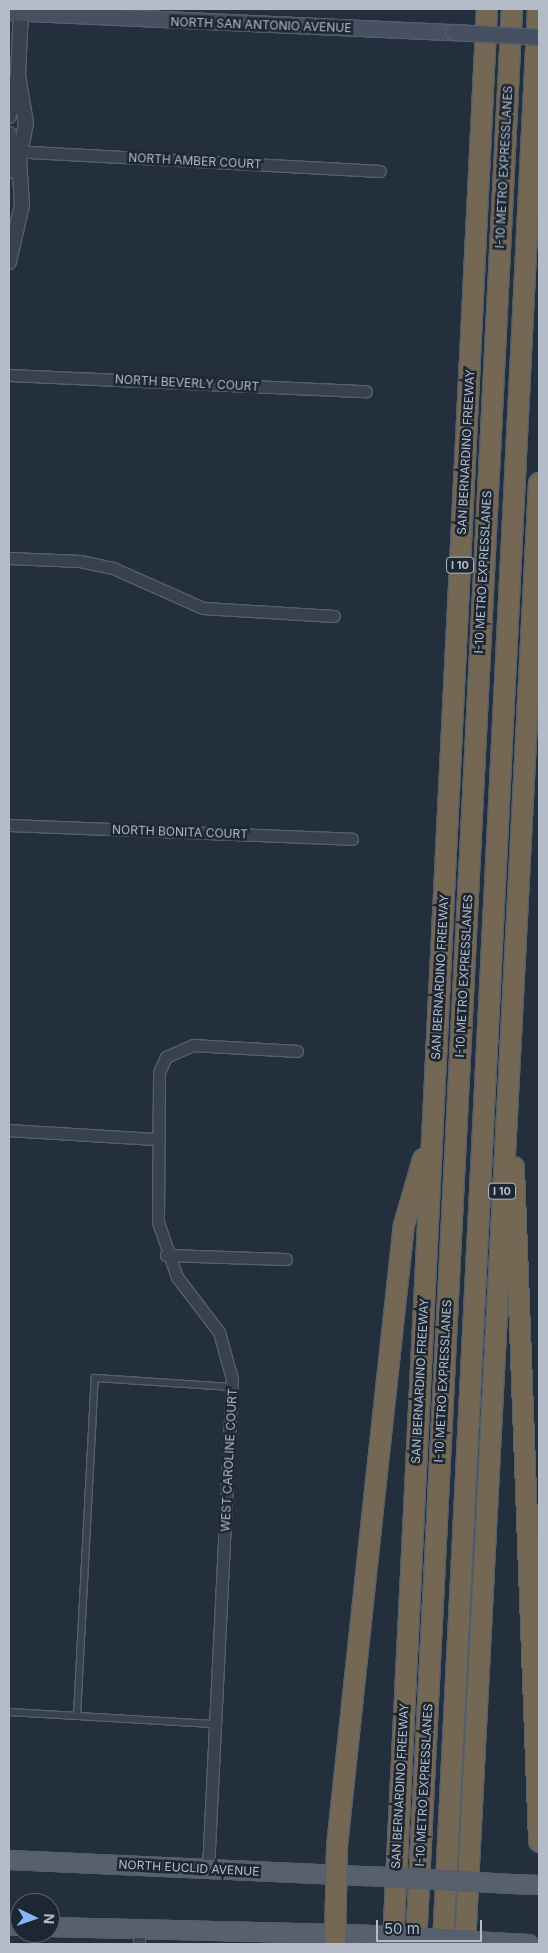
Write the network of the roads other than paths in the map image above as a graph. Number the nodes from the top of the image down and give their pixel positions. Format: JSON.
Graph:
{"nodes":[{"id":1,"x":487,"y":9,"type":"edge"},
{"id":2,"x":512,"y":9,"type":"edge"},
{"id":3,"x":538,"y":9,"type":"edge"},
{"id":4,"x":17,"y":11,"type":"edge"},
{"id":5,"x":539,"y":36,"type":"edge"},
{"id":6,"x":18,"y":76,"type":"junction"},
{"id":7,"x":9,"y":116,"type":"edge"},
{"id":8,"x":9,"y":134,"type":"edge"},
{"id":9,"x":15,"y":151,"type":"junction"},
{"id":10,"x":9,"y":171,"type":"edge"},
{"id":11,"x":379,"y":171,"type":"dead end"},
{"id":12,"x":9,"y":262,"type":"edge"},
{"id":13,"x":9,"y":375,"type":"edge"},
{"id":14,"x":366,"y":391,"type":"dead end"},
{"id":15,"x":539,"y":483,"type":"edge"},
{"id":16,"x":9,"y":558,"type":"edge"},
{"id":17,"x":334,"y":616,"type":"dead end"},
{"id":18,"x":9,"y":825,"type":"edge"},
{"id":19,"x":352,"y":838,"type":"dead end"},
{"id":20,"x":297,"y":1051,"type":"dead end"},
{"id":21,"x":508,"y":1067,"type":"junction"},
{"id":22,"x":433,"y":1121,"type":"junction"},
{"id":23,"x":9,"y":1130,"type":"edge"},
{"id":24,"x":158,"y":1139,"type":"junction"},
{"id":25,"x":166,"y":1254,"type":"junction"},
{"id":26,"x":286,"y":1259,"type":"dead end"},
{"id":27,"x":232,"y":1387,"type":"junction"},
{"id":28,"x":9,"y":1712,"type":"edge"},
{"id":29,"x":77,"y":1716,"type":"junction"},
{"id":30,"x":214,"y":1724,"type":"junction"},
{"id":31,"x":539,"y":1842,"type":"edge"},
{"id":32,"x":9,"y":1860,"type":"edge"},
{"id":33,"x":208,"y":1869,"type":"junction"},
{"id":34,"x":336,"y":1875,"type":"junction"},
{"id":35,"x":539,"y":1885,"type":"edge"},
{"id":36,"x":467,"y":1899,"type":"junction"},
{"id":37,"x":60,"y":1927,"type":"edge"},
{"id":38,"x":139,"y":1936,"type":"edge"},
{"id":39,"x":335,"y":1938,"type":"edge"},
{"id":40,"x":393,"y":1944,"type":"edge"},
{"id":41,"x":416,"y":1944,"type":"edge"},
{"id":42,"x":443,"y":1944,"type":"edge"},
{"id":43,"x":465,"y":1944,"type":"edge"},
{"id":44,"x":475,"y":1944,"type":"edge"},
{"id":45,"x":529,"y":1944,"type":"edge"}],
"edges":[{"from":1,"to":22,"type":"highway","name":"SAN BERNARDINO FREEWAY","number":"I 10"},
{"from":2,"to":41,"type":"highway","name":"I-10 METRO EXPRESSLANES"},
{"from":3,"to":42,"type":"highway","name":"I-10 METRO EXPRESSLANES"},
{"from":4,"to":5,"type":"main road","name":"NORTH SAN ANTONIO AVENUE","bridge":true},
{"from":4,"to":6,"type":"street"},
{"from":6,"to":7,"type":"street"},
{"from":6,"to":9,"type":"street"},
{"from":8,"to":9,"type":"street"},
{"from":9,"to":10,"type":"street"},
{"from":9,"to":11,"type":"street","name":"NORTH AMBER COURT"},
{"from":9,"to":12,"type":"street"},
{"from":13,"to":14,"type":"street","name":"NORTH BEVERLY COURT"},
{"from":15,"to":21,"type":"highway","number":"I 10"},
{"from":16,"to":17,"type":"street"},
{"from":18,"to":19,"type":"street","name":"NORTH BONITA COURT"},
{"from":20,"to":24,"type":"street","name":"WEST CAROLINE COURT"},
{"from":21,"to":31,"type":"highway"},
{"from":21,"to":36,"type":"highway","number":"I 10"},
{"from":22,"to":34,"type":"highway"},
{"from":22,"to":40,"type":"highway","name":"SAN BERNARDINO FREEWAY","number":"I 10"},
{"from":23,"to":24,"type":"street"},
{"from":24,"to":25,"type":"street","name":"WEST CAROLINE COURT"},
{"from":25,"to":26,"type":"street"},
{"from":25,"to":27,"type":"street","name":"WEST CAROLINE COURT"},
{"from":27,"to":29,"type":"lane"},
{"from":27,"to":30,"type":"street","name":"WEST CAROLINE COURT"},
{"from":28,"to":29,"type":"lane"},
{"from":29,"to":30,"type":"lane"},
{"from":30,"to":33,"type":"street","name":"WEST CAROLINE COURT"},
{"from":32,"to":33,"type":"main road","name":"NORTH EUCLID AVENUE"},
{"from":33,"to":34,"type":"main road","name":"NORTH EUCLID AVENUE"},
{"from":34,"to":35,"type":"main road","name":"NORTH EUCLID AVENUE","bridge":true},
{"from":34,"to":39,"type":"highway"},
{"from":36,"to":43,"type":"highway","number":"I 10"},
{"from":36,"to":44,"type":"highway"},
{"from":37,"to":38,"type":"main road"},
{"from":38,"to":39,"type":"main road"},
{"from":39,"to":45,"type":"main road","bridge":true}]}
